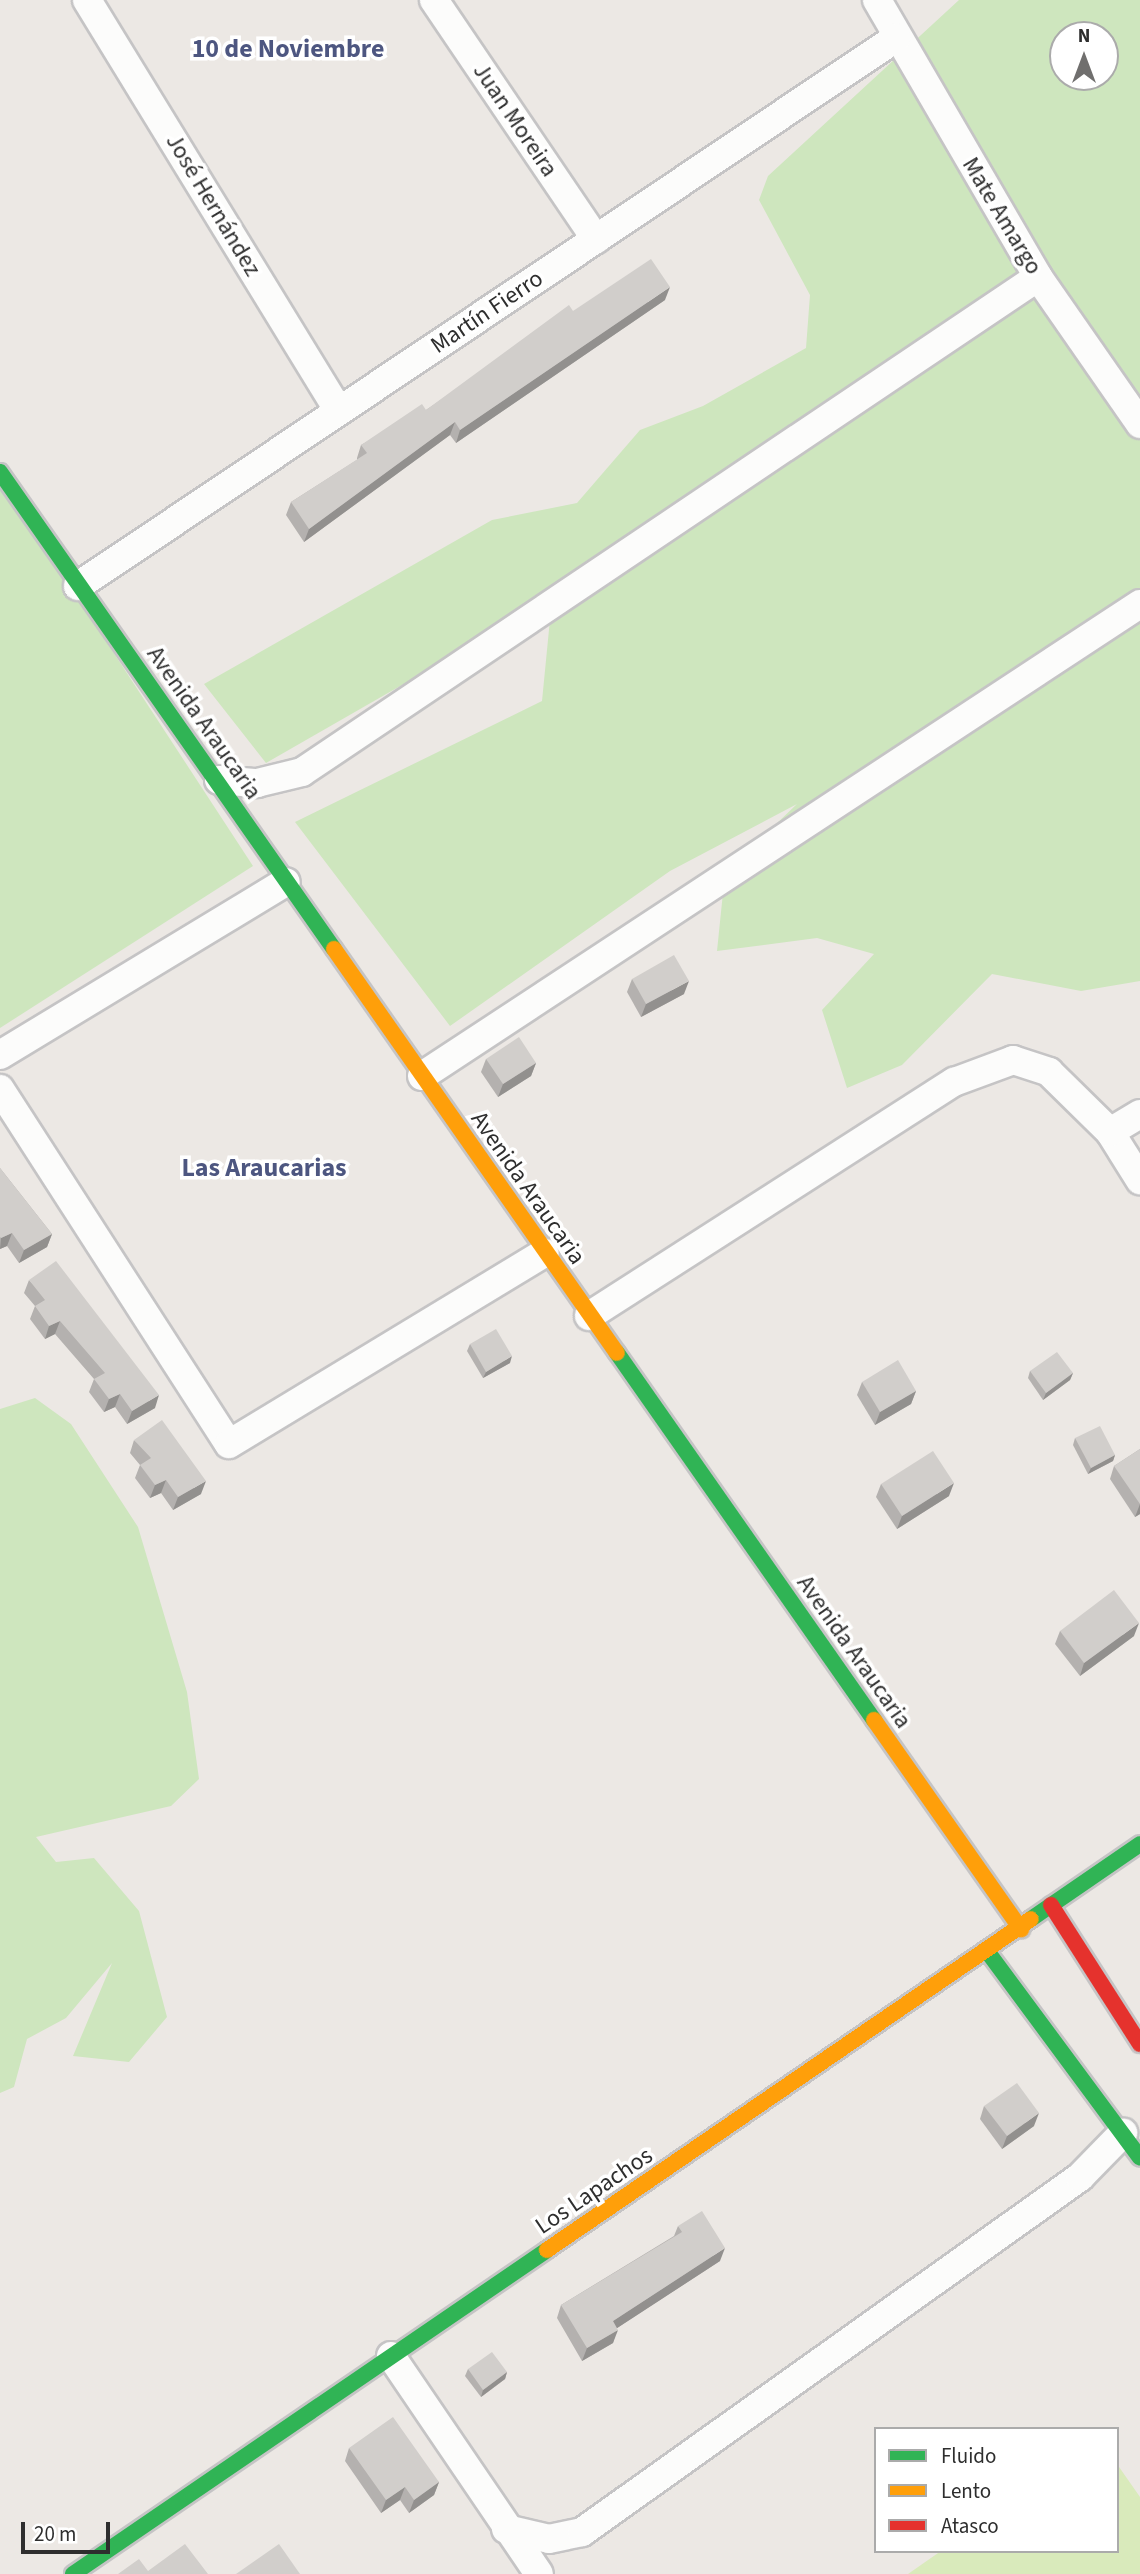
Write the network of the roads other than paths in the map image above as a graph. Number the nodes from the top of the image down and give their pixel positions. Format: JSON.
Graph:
{"nodes":[{"id":1,"x":87,"y":0,"type":"edge"},
{"id":2,"x":877,"y":0,"type":"edge"},
{"id":3,"x":436,"y":1,"type":"edge"},
{"id":4,"x":897,"y":38,"type":"junction"},
{"id":5,"x":596,"y":239,"type":"junction"},
{"id":6,"x":1038,"y":277,"type":"junction"},
{"id":7,"x":339,"y":411,"type":"junction"},
{"id":8,"x":1140,"y":424,"type":"edge"},
{"id":9,"x":0,"y":472,"type":"edge"},
{"id":10,"x":78,"y":586,"type":"junction"},
{"id":11,"x":1140,"y":604,"type":"edge"},
{"id":12,"x":219,"y":780,"type":"junction"},
{"id":13,"x":286,"y":881,"type":"junction"},
{"id":14,"x":0,"y":1055,"type":"edge"},
{"id":15,"x":422,"y":1076,"type":"junction"},
{"id":16,"x":0,"y":1089,"type":"edge"},
{"id":17,"x":1140,"y":1114,"type":"edge"},
{"id":18,"x":1110,"y":1132,"type":"junction"},
{"id":19,"x":1140,"y":1180,"type":"edge"},
{"id":20,"x":545,"y":1253,"type":"junction"},
{"id":21,"x":589,"y":1316,"type":"junction"},
{"id":22,"x":1140,"y":1844,"type":"edge"},
{"id":23,"x":1051,"y":1905,"type":"junction"},
{"id":24,"x":1021,"y":1929,"type":"junction"},
{"id":25,"x":987,"y":1951,"type":"junction"},
{"id":26,"x":1140,"y":2044,"type":"edge"},
{"id":27,"x":1123,"y":2133,"type":"junction"},
{"id":28,"x":1140,"y":2158,"type":"edge"},
{"id":29,"x":391,"y":2356,"type":"junction"},
{"id":30,"x":506,"y":2529,"type":"junction"},
{"id":31,"x":73,"y":2574,"type":"edge"},
{"id":32,"x":540,"y":2574,"type":"edge"}],
"edges":[{"from":1,"to":7,"type":"street","name":"José Hernández"},
{"from":2,"to":4,"type":"street","name":"Mate Amargo"},
{"from":3,"to":5,"type":"street","name":"Juan Moreira"},
{"from":4,"to":5,"type":"street","name":"Martín Fierro"},
{"from":4,"to":6,"type":"street","name":"Mate Amargo"},
{"from":5,"to":7,"type":"street","name":"Martín Fierro"},
{"from":6,"to":8,"type":"street","name":"Mate Amargo"},
{"from":6,"to":12,"type":"street"},
{"from":7,"to":10,"type":"street","name":"Martín Fierro"},
{"from":9,"to":10,"type":"main road","name":"Avenida Araucaria"},
{"from":10,"to":12,"type":"main road","name":"Avenida Araucaria"},
{"from":11,"to":15,"type":"street"},
{"from":12,"to":13,"type":"main road","name":"Avenida Araucaria"},
{"from":13,"to":14,"type":"street"},
{"from":13,"to":15,"type":"main road","name":"Avenida Araucaria"},
{"from":15,"to":20,"type":"main road","name":"Avenida Araucaria"},
{"from":16,"to":20,"type":"street"},
{"from":17,"to":18,"type":"street"},
{"from":18,"to":19,"type":"street"},
{"from":18,"to":21,"type":"street"},
{"from":20,"to":21,"type":"main road","name":"Avenida Araucaria"},
{"from":21,"to":24,"type":"main road","name":"Avenida Araucaria"},
{"from":22,"to":23,"type":"main road","name":"Los Lapachos"},
{"from":23,"to":24,"type":"main road","name":"Los Lapachos"},
{"from":23,"to":26,"type":"main road"},
{"from":24,"to":25,"type":"main road","name":"Los Lapachos"},
{"from":25,"to":27,"type":"main road"},
{"from":25,"to":29,"type":"main road","name":"Los Lapachos"},
{"from":27,"to":28,"type":"main road"},
{"from":27,"to":30,"type":"street"},
{"from":29,"to":30,"type":"street"},
{"from":29,"to":31,"type":"main road","name":"Los Lapachos"},
{"from":30,"to":32,"type":"street"}]}
